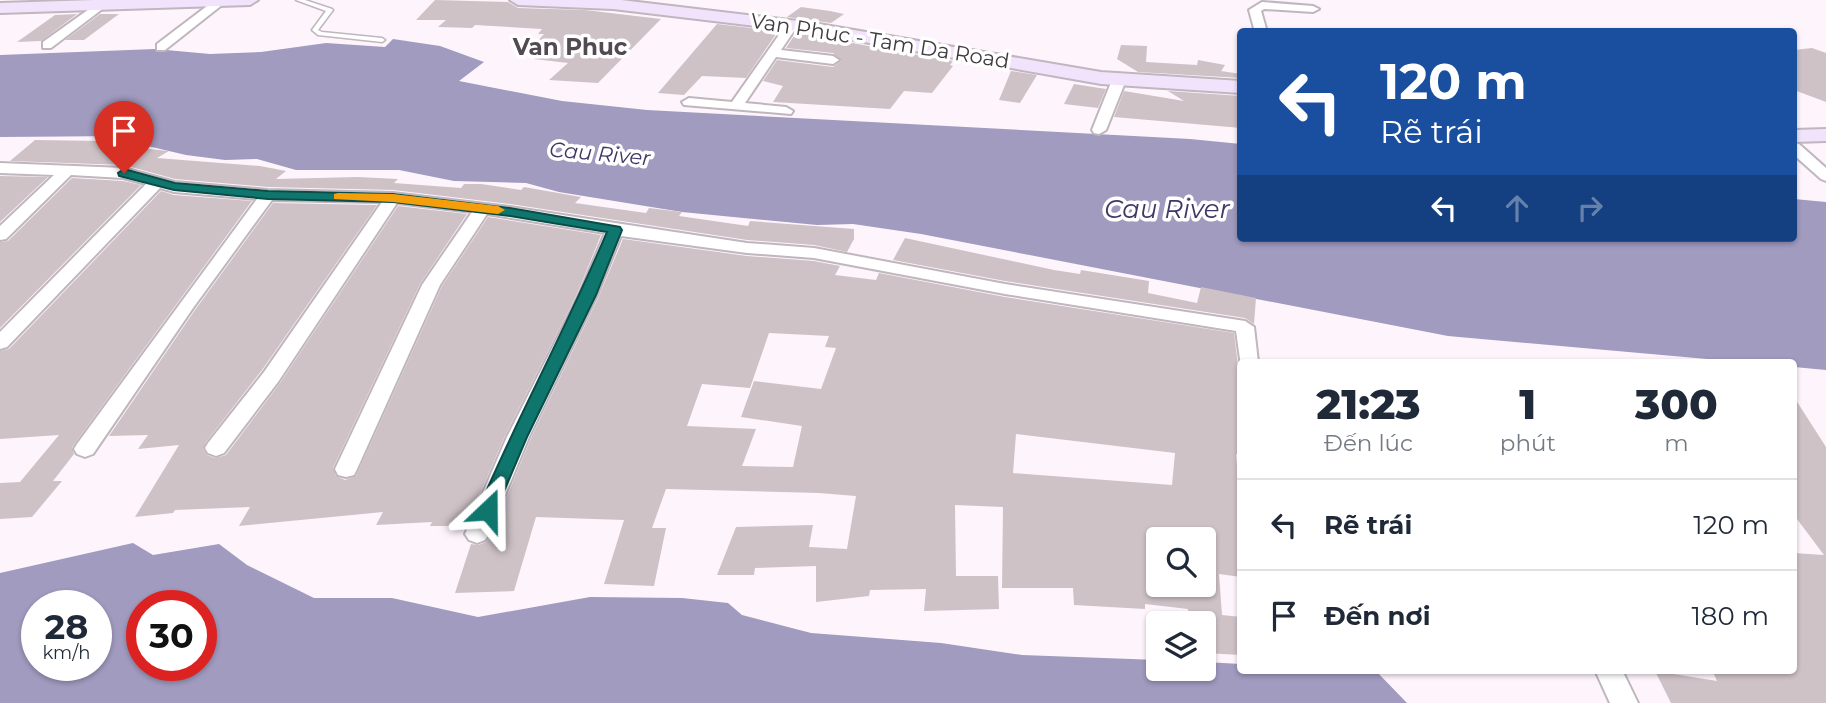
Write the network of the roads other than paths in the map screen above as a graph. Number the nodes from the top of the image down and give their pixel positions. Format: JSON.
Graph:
{"nodes":[{"id":1,"x":240,"y":0,"type":"edge"},
{"id":2,"x":250,"y":0,"type":"edge"},
{"id":3,"x":299,"y":0,"type":"edge"},
{"id":4,"x":519,"y":0,"type":"edge"},
{"id":5,"x":221,"y":1,"type":"edge"},
{"id":6,"x":103,"y":4,"type":"junction"},
{"id":7,"x":0,"y":8,"type":"edge"},
{"id":8,"x":1313,"y":9,"type":"dead end"},
{"id":9,"x":792,"y":25,"type":"junction"},
{"id":10,"x":1260,"y":28,"type":"edge"},
{"id":11,"x":382,"y":40,"type":"dead end"},
{"id":12,"x":47,"y":45,"type":"dead end"},
{"id":13,"x":161,"y":47,"type":"dead end"},
{"id":14,"x":773,"y":52,"type":"junction"},
{"id":15,"x":833,"y":60,"type":"dead end"},
{"id":16,"x":1119,"y":80,"type":"junction"},
{"id":17,"x":1237,"y":86,"type":"edge"},
{"id":18,"x":689,"y":102,"type":"dead end"},
{"id":19,"x":736,"y":106,"type":"junction"},
{"id":20,"x":786,"y":111,"type":"dead end"},
{"id":21,"x":1099,"y":130,"type":"dead end"},
{"id":22,"x":1826,"y":135,"type":"edge"},
{"id":23,"x":1797,"y":136,"type":"edge"},
{"id":24,"x":1797,"y":150,"type":"edge"},
{"id":25,"x":0,"y":168,"type":"edge"},
{"id":26,"x":67,"y":171,"type":"junction"},
{"id":27,"x":1826,"y":176,"type":"edge"},
{"id":28,"x":157,"y":182,"type":"junction"},
{"id":29,"x":268,"y":195,"type":"junction"},
{"id":30,"x":393,"y":198,"type":"junction"},
{"id":31,"x":482,"y":209,"type":"junction"},
{"id":32,"x":615,"y":230,"type":"junction"},
{"id":33,"x":0,"y":235,"type":"edge"},
{"id":34,"x":0,"y":343,"type":"edge"},
{"id":35,"x":1248,"y":359,"type":"edge"},
{"id":36,"x":216,"y":448,"type":"dead end"},
{"id":37,"x":85,"y":449,"type":"dead end"},
{"id":38,"x":346,"y":469,"type":"dead end"},
{"id":39,"x":477,"y":534,"type":"dead end"},
{"id":40,"x":1610,"y":674,"type":"edge"},
{"id":41,"x":1624,"y":703,"type":"edge"}],
"edges":[{"from":1,"to":2,"type":"main road"},
{"from":1,"to":5,"type":"main road"},
{"from":3,"to":11,"type":"lane"},
{"from":4,"to":9,"type":"main road","name":"Van Phuc - Tam Da Road"},
{"from":5,"to":6,"type":"main road"},
{"from":5,"to":13,"type":"street"},
{"from":6,"to":7,"type":"main road"},
{"from":6,"to":12,"type":"street"},
{"from":8,"to":10,"type":"street"},
{"from":9,"to":14,"type":"street"},
{"from":9,"to":16,"type":"main road","name":"Van Phuc - Tam Da Road"},
{"from":14,"to":15,"type":"street"},
{"from":14,"to":19,"type":"street"},
{"from":16,"to":17,"type":"main road","name":"Van Phuc - Tam Da Road"},
{"from":16,"to":21,"type":"street"},
{"from":18,"to":19,"type":"street"},
{"from":19,"to":20,"type":"street"},
{"from":22,"to":23,"type":"main road"},
{"from":24,"to":27,"type":"street"},
{"from":25,"to":26,"type":"street"},
{"from":26,"to":28,"type":"street"},
{"from":26,"to":33,"type":"street"},
{"from":28,"to":29,"type":"street"},
{"from":28,"to":34,"type":"street"},
{"from":29,"to":30,"type":"street"},
{"from":29,"to":37,"type":"street"},
{"from":30,"to":31,"type":"street"},
{"from":30,"to":36,"type":"street"},
{"from":31,"to":32,"type":"street"},
{"from":31,"to":38,"type":"street"},
{"from":32,"to":35,"type":"street"},
{"from":32,"to":39,"type":"street"},
{"from":40,"to":41,"type":"street"}]}
